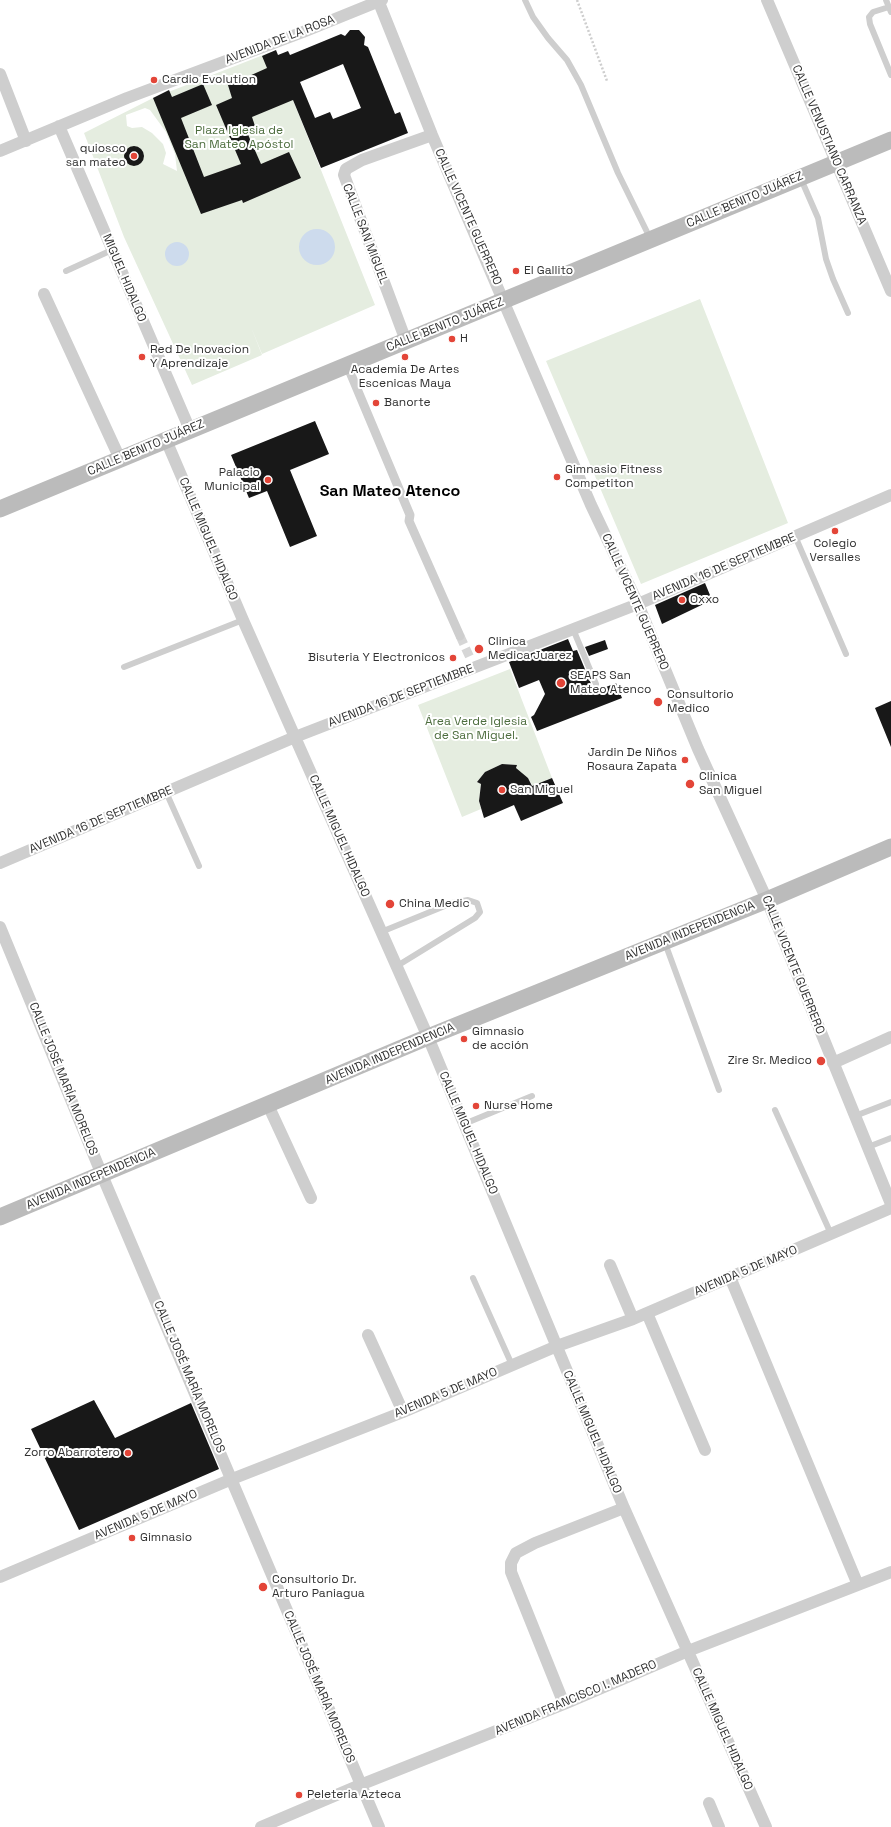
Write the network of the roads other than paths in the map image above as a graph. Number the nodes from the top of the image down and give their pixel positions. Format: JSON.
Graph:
{"nodes":[{"id":1,"x":380,"y":0,"type":"edge"},
{"id":2,"x":525,"y":0,"type":"edge"},
{"id":3,"x":767,"y":0,"type":"edge"},
{"id":4,"x":886,"y":0,"type":"edge"},
{"id":5,"x":890,"y":9,"type":"edge"},
{"id":6,"x":0,"y":74,"type":"edge"},
{"id":7,"x":891,"y":75,"type":"edge"},
{"id":8,"x":0,"y":103,"type":"edge"},
{"id":9,"x":14,"y":113,"type":"junction"},
{"id":10,"x":59,"y":126,"type":"junction"},
{"id":11,"x":432,"y":135,"type":"junction"},
{"id":12,"x":891,"y":140,"type":"edge"},
{"id":13,"x":26,"y":141,"type":"junction"},
{"id":14,"x":0,"y":151,"type":"edge"},
{"id":15,"x":836,"y":162,"type":"junction"},
{"id":16,"x":801,"y":177,"type":"junction"},
{"id":17,"x":650,"y":240,"type":"junction"},
{"id":18,"x":112,"y":250,"type":"junction"},
{"id":19,"x":66,"y":271,"type":"dead end"},
{"id":20,"x":891,"y":291,"type":"edge"},
{"id":21,"x":44,"y":294,"type":"dead end"},
{"id":22,"x":504,"y":300,"type":"junction"},
{"id":23,"x":848,"y":313,"type":"dead end"},
{"id":24,"x":406,"y":341,"type":"junction"},
{"id":25,"x":347,"y":365,"type":"junction"},
{"id":26,"x":190,"y":430,"type":"junction"},
{"id":27,"x":166,"y":440,"type":"junction"},
{"id":28,"x":120,"y":459,"type":"junction"},
{"id":29,"x":891,"y":495,"type":"edge"},
{"id":30,"x":0,"y":510,"type":"edge"},
{"id":31,"x":795,"y":536,"type":"junction"},
{"id":32,"x":638,"y":604,"type":"junction"},
{"id":33,"x":243,"y":620,"type":"junction"},
{"id":34,"x":573,"y":629,"type":"junction"},
{"id":35,"x":460,"y":636,"type":"tunnel mouth"},
{"id":36,"x":846,"y":654,"type":"dead end"},
{"id":37,"x":124,"y":667,"type":"dead end"},
{"id":38,"x":596,"y":684,"type":"dead end"},
{"id":39,"x":295,"y":737,"type":"junction"},
{"id":40,"x":166,"y":792,"type":"junction"},
{"id":41,"x":891,"y":847,"type":"edge"},
{"id":42,"x":0,"y":863,"type":"edge"},
{"id":43,"x":199,"y":866,"type":"dead end"},
{"id":44,"x":767,"y":900,"type":"junction"},
{"id":45,"x":0,"y":927,"type":"edge"},
{"id":46,"x":381,"y":932,"type":"junction"},
{"id":47,"x":664,"y":942,"type":"junction"},
{"id":48,"x":397,"y":966,"type":"junction"},
{"id":49,"x":428,"y":1037,"type":"junction"},
{"id":50,"x":891,"y":1037,"type":"edge"},
{"id":51,"x":833,"y":1063,"type":"junction"},
{"id":52,"x":720,"y":1090,"type":"dead end"},
{"id":53,"x":532,"y":1096,"type":"dead end"},
{"id":54,"x":891,"y":1102,"type":"edge"},
{"id":55,"x":268,"y":1105,"type":"junction"},
{"id":56,"x":775,"y":1110,"type":"dead end"},
{"id":57,"x":855,"y":1116,"type":"junction"},
{"id":58,"x":464,"y":1124,"type":"junction"},
{"id":59,"x":891,"y":1138,"type":"edge"},
{"id":60,"x":868,"y":1147,"type":"junction"},
{"id":61,"x":102,"y":1175,"type":"junction"},
{"id":62,"x":311,"y":1198,"type":"dead end"},
{"id":63,"x":891,"y":1204,"type":"edge"},
{"id":64,"x":891,"y":1208,"type":"edge"},
{"id":65,"x":0,"y":1217,"type":"edge"},
{"id":66,"x":831,"y":1234,"type":"junction"},
{"id":67,"x":610,"y":1265,"type":"dead end"},
{"id":68,"x":730,"y":1277,"type":"junction"},
{"id":69,"x":473,"y":1278,"type":"dead end"},
{"id":70,"x":647,"y":1313,"type":"junction"},
{"id":71,"x":633,"y":1319,"type":"junction"},
{"id":72,"x":368,"y":1334,"type":"dead end"},
{"id":73,"x":557,"y":1346,"type":"junction"},
{"id":74,"x":512,"y":1365,"type":"junction"},
{"id":75,"x":403,"y":1412,"type":"junction"},
{"id":76,"x":705,"y":1450,"type":"dead end"},
{"id":77,"x":232,"y":1479,"type":"junction"},
{"id":78,"x":624,"y":1508,"type":"junction"},
{"id":79,"x":891,"y":1572,"type":"edge"},
{"id":80,"x":0,"y":1577,"type":"edge"},
{"id":81,"x":858,"y":1586,"type":"junction"},
{"id":82,"x":688,"y":1651,"type":"junction"},
{"id":83,"x":564,"y":1704,"type":"junction"},
{"id":84,"x":360,"y":1785,"type":"junction"},
{"id":85,"x":709,"y":1803,"type":"dead end"},
{"id":86,"x":268,"y":1826,"type":"edge"},
{"id":87,"x":379,"y":1827,"type":"edge"},
{"id":88,"x":719,"y":1827,"type":"edge"},
{"id":89,"x":766,"y":1827,"type":"edge"}],
"edges":[{"from":1,"to":10,"type":"street","name":"AVENIDA DE LA ROSA"},
{"from":1,"to":11,"type":"street","name":"CALLE VICENTE GUERRERO"},
{"from":2,"to":17,"type":"lane"},
{"from":3,"to":15,"type":"street","name":"CALLE VENUSTIANO CARRANZA"},
{"from":4,"to":5,"type":"lane"},
{"from":5,"to":7,"type":"lane"},
{"from":6,"to":9,"type":"street"},
{"from":8,"to":9,"type":"street"},
{"from":9,"to":13,"type":"street"},
{"from":10,"to":13,"type":"street","name":"AVENIDA DE LA ROSA"},
{"from":10,"to":18,"type":"street","name":"MIGUEL HIDALGO"},
{"from":11,"to":22,"type":"street","name":"CALLE VICENTE GUERRERO"},
{"from":11,"to":24,"type":"street","name":"CALLE SAN MIGUEL"},
{"from":12,"to":15,"type":"main road","name":"CALLE BENITO JUÁREZ"},
{"from":13,"to":14,"type":"street","name":"AVENIDA DE LA ROSA"},
{"from":15,"to":16,"type":"main road","name":"CALLE BENITO JUÁREZ"},
{"from":15,"to":20,"type":"street","name":"CALLE VENUSTIANO CARRANZA"},
{"from":16,"to":17,"type":"main road","name":"CALLE BENITO JUÁREZ"},
{"from":16,"to":23,"type":"lane"},
{"from":17,"to":22,"type":"main road","name":"CALLE BENITO JUÁREZ"},
{"from":18,"to":19,"type":"lane"},
{"from":18,"to":26,"type":"street","name":"MIGUEL HIDALGO"},
{"from":21,"to":28,"type":"street"},
{"from":22,"to":24,"type":"main road","name":"CALLE BENITO JUÁREZ"},
{"from":22,"to":32,"type":"street","name":"CALLE VICENTE GUERRERO"},
{"from":24,"to":25,"type":"main road","name":"CALLE BENITO JUÁREZ"},
{"from":25,"to":26,"type":"main road","name":"CALLE BENITO JUÁREZ"},
{"from":25,"to":35,"type":"street"},
{"from":26,"to":27,"type":"main road","name":"CALLE BENITO JUÁREZ"},
{"from":27,"to":28,"type":"main road","name":"CALLE BENITO JUÁREZ"},
{"from":27,"to":33,"type":"street","name":"CALLE MIGUEL HIDALGO"},
{"from":28,"to":30,"type":"main road","name":"CALLE BENITO JUÁREZ"},
{"from":29,"to":31,"type":"street","name":"AVENIDA 16 DE SEPTIEMBRE"},
{"from":31,"to":32,"type":"street","name":"AVENIDA 16 DE SEPTIEMBRE"},
{"from":31,"to":36,"type":"lane"},
{"from":32,"to":34,"type":"street","name":"AVENIDA 16 DE SEPTIEMBRE"},
{"from":32,"to":44,"type":"street","name":"CALLE VICENTE GUERRERO"},
{"from":33,"to":37,"type":"lane"},
{"from":33,"to":39,"type":"street","name":"CALLE MIGUEL HIDALGO"},
{"from":34,"to":38,"type":"lane"},
{"from":34,"to":39,"type":"street","name":"AVENIDA 16 DE SEPTIEMBRE"},
{"from":39,"to":40,"type":"street","name":"AVENIDA 16 DE SEPTIEMBRE"},
{"from":39,"to":46,"type":"street","name":"CALLE MIGUEL HIDALGO"},
{"from":40,"to":42,"type":"street","name":"AVENIDA 16 DE SEPTIEMBRE"},
{"from":40,"to":43,"type":"lane"},
{"from":41,"to":44,"type":"main road","name":"AVENIDA INDEPENDENCIA"},
{"from":44,"to":47,"type":"main road","name":"AVENIDA INDEPENDENCIA"},
{"from":44,"to":51,"type":"street","name":"CALLE VICENTE GUERRERO"},
{"from":45,"to":61,"type":"street","name":"CALLE JOSÉ MARÍA MORELOS"},
{"from":46,"to":48,"type":"street","name":"CALLE MIGUEL HIDALGO"},
{"from":46,"to":48,"type":"lane"},
{"from":47,"to":49,"type":"main road","name":"AVENIDA INDEPENDENCIA"},
{"from":47,"to":52,"type":"lane"},
{"from":48,"to":49,"type":"street","name":"CALLE MIGUEL HIDALGO"},
{"from":49,"to":55,"type":"main road","name":"AVENIDA INDEPENDENCIA"},
{"from":49,"to":58,"type":"street","name":"CALLE MIGUEL HIDALGO"},
{"from":50,"to":51,"type":"street"},
{"from":51,"to":57,"type":"street","name":"CALLE VICENTE GUERRERO"},
{"from":53,"to":58,"type":"lane"},
{"from":54,"to":57,"type":"lane"},
{"from":55,"to":61,"type":"main road","name":"AVENIDA INDEPENDENCIA"},
{"from":55,"to":62,"type":"street"},
{"from":56,"to":66,"type":"lane"},
{"from":57,"to":60,"type":"street","name":"CALLE VICENTE GUERRERO"},
{"from":58,"to":73,"type":"street","name":"CALLE MIGUEL HIDALGO"},
{"from":59,"to":60,"type":"lane"},
{"from":60,"to":63,"type":"street","name":"CALLE VICENTE GUERRERO"},
{"from":61,"to":65,"type":"main road","name":"AVENIDA INDEPENDENCIA"},
{"from":61,"to":77,"type":"street","name":"CALLE JOSÉ MARÍA MORELOS"},
{"from":64,"to":66,"type":"street","name":"AVENIDA 5 DE MAYO"},
{"from":66,"to":68,"type":"street","name":"AVENIDA 5 DE MAYO"},
{"from":67,"to":71,"type":"street"},
{"from":68,"to":70,"type":"street","name":"AVENIDA 5 DE MAYO"},
{"from":68,"to":81,"type":"street"},
{"from":69,"to":74,"type":"lane"},
{"from":70,"to":71,"type":"street","name":"AVENIDA 5 DE MAYO"},
{"from":70,"to":76,"type":"street"},
{"from":71,"to":73,"type":"street","name":"AVENIDA 5 DE MAYO"},
{"from":72,"to":75,"type":"street"},
{"from":73,"to":74,"type":"street","name":"AVENIDA 5 DE MAYO"},
{"from":73,"to":78,"type":"street","name":"CALLE MIGUEL HIDALGO"},
{"from":74,"to":75,"type":"street","name":"AVENIDA 5 DE MAYO"},
{"from":75,"to":77,"type":"street","name":"AVENIDA 5 DE MAYO"},
{"from":77,"to":80,"type":"street","name":"AVENIDA 5 DE MAYO"},
{"from":77,"to":84,"type":"street","name":"CALLE JOSÉ MARÍA MORELOS"},
{"from":78,"to":82,"type":"street","name":"CALLE MIGUEL HIDALGO"},
{"from":78,"to":83,"type":"street"},
{"from":79,"to":81,"type":"street","name":"AVENIDA FRANCISCO I. MADERO"},
{"from":81,"to":82,"type":"street","name":"AVENIDA FRANCISCO I. MADERO"},
{"from":82,"to":83,"type":"street","name":"AVENIDA FRANCISCO I. MADERO"},
{"from":82,"to":89,"type":"street","name":"CALLE MIGUEL HIDALGO"},
{"from":83,"to":84,"type":"street","name":"AVENIDA FRANCISCO I. MADERO"},
{"from":84,"to":86,"type":"street","name":"AVENIDA FRANCISCO I. MADERO"},
{"from":84,"to":87,"type":"street","name":"CALLE JOSÉ MARÍA MORELOS"},
{"from":85,"to":88,"type":"street"}]}
